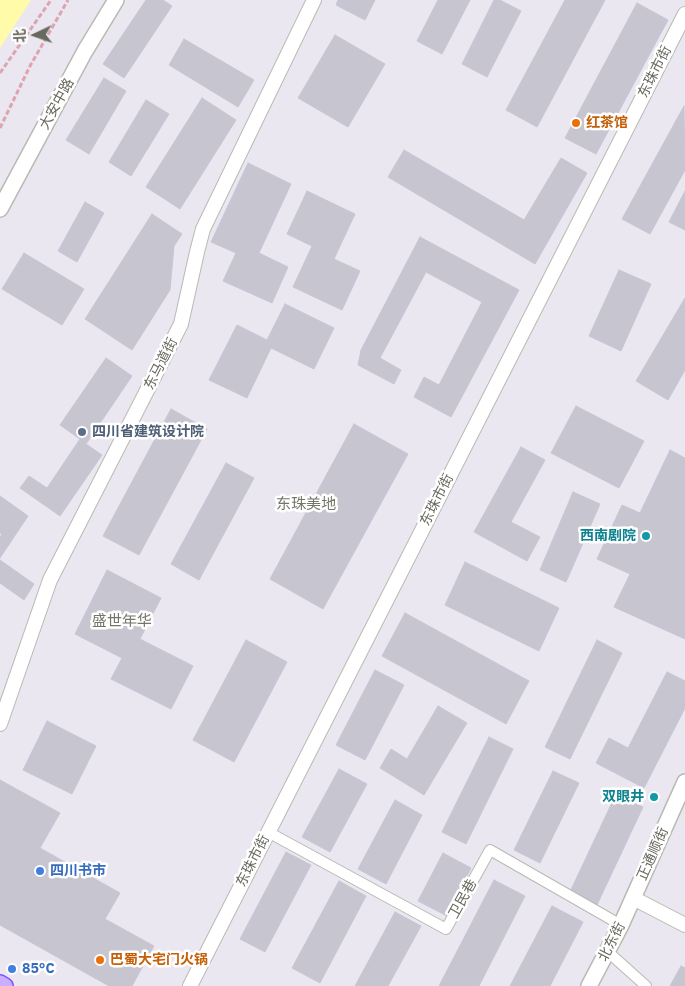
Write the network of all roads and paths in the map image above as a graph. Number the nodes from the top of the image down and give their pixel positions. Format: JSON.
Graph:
{"nodes":[{"id":1,"x":51,"y":0,"type":"edge"},
{"id":2,"x":68,"y":0,"type":"edge"},
{"id":3,"x":116,"y":0,"type":"edge"},
{"id":4,"x":314,"y":0,"type":"edge"},
{"id":5,"x":685,"y":14,"type":"edge"},
{"id":6,"x":0,"y":73,"type":"edge"},
{"id":7,"x":0,"y":128,"type":"edge"},
{"id":8,"x":0,"y":209,"type":"edge"},
{"id":9,"x":0,"y":724,"type":"edge"},
{"id":10,"x":685,"y":782,"type":"edge"},
{"id":11,"x":268,"y":832,"type":"junction"},
{"id":12,"x":633,"y":898,"type":"junction"},
{"id":13,"x":621,"y":925,"type":"junction"},
{"id":14,"x":685,"y":925,"type":"edge"},
{"id":15,"x":607,"y":951,"type":"junction"},
{"id":16,"x":0,"y":983,"type":"edge"},
{"id":17,"x":5,"y":986,"type":"edge"},
{"id":18,"x":190,"y":986,"type":"edge"},
{"id":19,"x":589,"y":986,"type":"edge"},
{"id":20,"x":646,"y":986,"type":"edge"}],
"edges":[{"from":1,"to":6,"type":"path"},
{"from":2,"to":7,"type":"path"},
{"from":3,"to":8,"type":"street","name":"大安中路"},
{"from":4,"to":9,"type":"street","name":"东马道街"},
{"from":5,"to":11,"type":"street","name":"东珠市街"},
{"from":10,"to":12,"type":"street","name":"正通顺街"},
{"from":11,"to":13,"type":"street","name":"卫民巷"},
{"from":11,"to":18,"type":"street","name":"东珠市街"},
{"from":12,"to":13,"type":"street","name":"北东街"},
{"from":12,"to":14,"type":"street"},
{"from":13,"to":15,"type":"street","name":"北东街"},
{"from":15,"to":19,"type":"street","name":"北东街"},
{"from":15,"to":20,"type":"street"},
{"from":16,"to":17,"type":"main road"}]}
